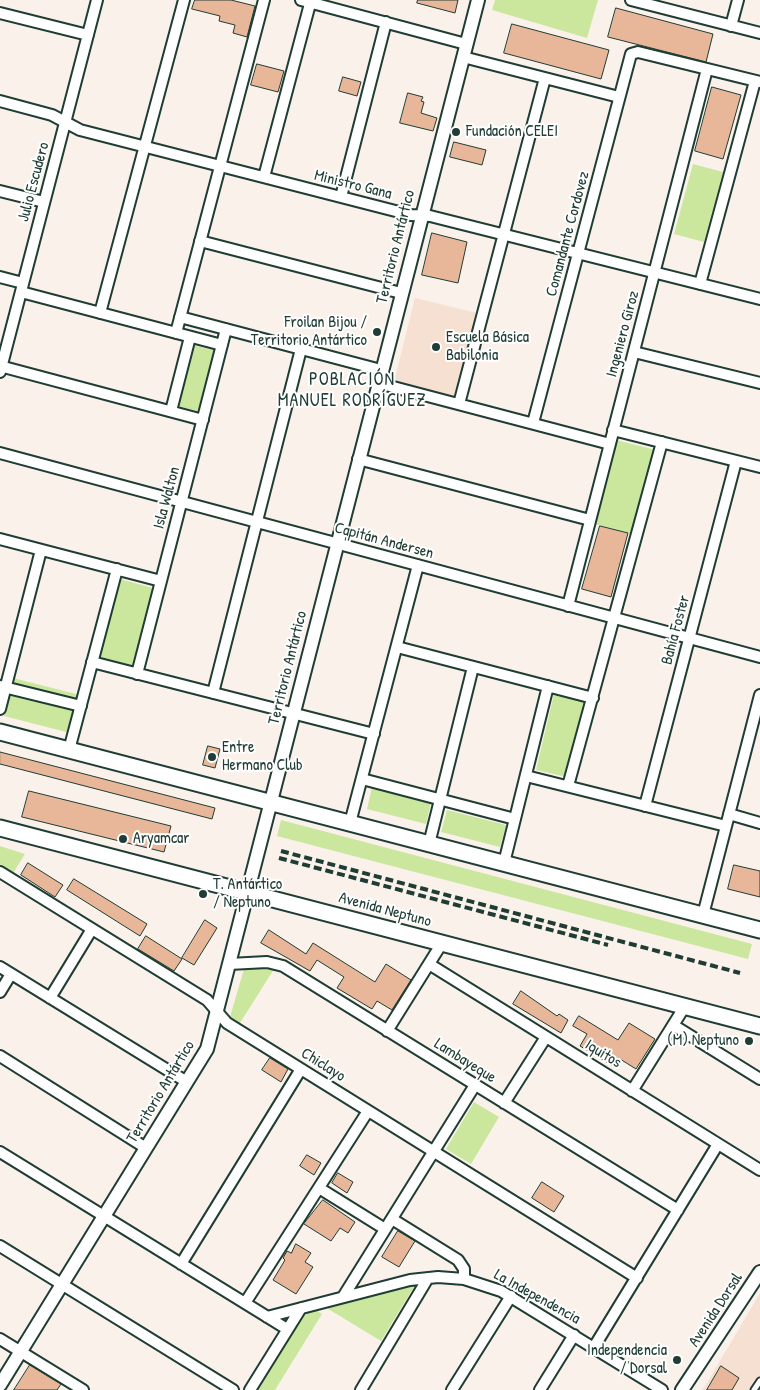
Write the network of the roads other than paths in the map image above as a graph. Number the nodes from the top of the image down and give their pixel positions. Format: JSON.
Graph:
{"nodes":[{"id":1,"x":97,"y":0,"type":"edge"},
{"id":2,"x":184,"y":0,"type":"edge"},
{"id":3,"x":264,"y":0,"type":"edge"},
{"id":4,"x":478,"y":0,"type":"edge"},
{"id":5,"x":631,"y":0,"type":"edge"},
{"id":6,"x":738,"y":0,"type":"edge"},
{"id":7,"x":307,"y":1,"type":"edge"},
{"id":8,"x":0,"y":13,"type":"edge"},
{"id":9,"x":386,"y":22,"type":"junction"},
{"id":10,"x":731,"y":26,"type":"junction"},
{"id":11,"x":760,"y":33,"type":"edge"},
{"id":12,"x":88,"y":35,"type":"junction"},
{"id":13,"x":466,"y":44,"type":"junction"},
{"id":14,"x":463,"y":56,"type":"junction"},
{"id":15,"x":707,"y":69,"type":"junction"},
{"id":16,"x":545,"y":78,"type":"junction"},
{"id":17,"x":757,"y":82,"type":"edge"},
{"id":18,"x":619,"y":97,"type":"junction"},
{"id":19,"x":0,"y":101,"type":"edge"},
{"id":20,"x":65,"y":122,"type":"junction"},
{"id":21,"x":145,"y":146,"type":"junction"},
{"id":22,"x":220,"y":166,"type":"junction"},
{"id":23,"x":264,"y":177,"type":"junction"},
{"id":24,"x":0,"y":191,"type":"edge"},
{"id":25,"x":340,"y":197,"type":"junction"},
{"id":26,"x":44,"y":202,"type":"junction"},
{"id":27,"x":421,"y":216,"type":"junction"},
{"id":28,"x":503,"y":234,"type":"junction"},
{"id":29,"x":200,"y":241,"type":"junction"},
{"id":30,"x":578,"y":253,"type":"junction"},
{"id":31,"x":655,"y":272,"type":"junction"},
{"id":32,"x":0,"y":278,"type":"edge"},
{"id":33,"x":700,"y":284,"type":"junction"},
{"id":34,"x":22,"y":288,"type":"junction"},
{"id":35,"x":401,"y":293,"type":"junction"},
{"id":36,"x":760,"y":299,"type":"edge"},
{"id":37,"x":100,"y":313,"type":"junction"},
{"id":38,"x":180,"y":317,"type":"junction"},
{"id":39,"x":226,"y":330,"type":"junction"},
{"id":40,"x":176,"y":333,"type":"junction"},
{"id":41,"x":190,"y":337,"type":"junction"},
{"id":42,"x":222,"y":345,"type":"junction"},
{"id":43,"x":301,"y":349,"type":"junction"},
{"id":44,"x":634,"y":352,"type":"junction"},
{"id":45,"x":0,"y":368,"type":"edge"},
{"id":46,"x":380,"y":377,"type":"junction"},
{"id":47,"x":760,"y":383,"type":"edge"},
{"id":48,"x":459,"y":404,"type":"junction"},
{"id":49,"x":171,"y":411,"type":"junction"},
{"id":50,"x":203,"y":420,"type":"junction"},
{"id":51,"x":533,"y":424,"type":"junction"},
{"id":52,"x":613,"y":430,"type":"junction"},
{"id":53,"x":662,"y":442,"type":"junction"},
{"id":54,"x":610,"y":444,"type":"junction"},
{"id":55,"x":0,"y":453,"type":"edge"},
{"id":56,"x":358,"y":459,"type":"junction"},
{"id":57,"x":736,"y":461,"type":"junction"},
{"id":58,"x":760,"y":467,"type":"edge"},
{"id":59,"x":182,"y":502,"type":"junction"},
{"id":60,"x":590,"y":520,"type":"junction"},
{"id":61,"x":256,"y":522,"type":"junction"},
{"id":62,"x":0,"y":539,"type":"edge"},
{"id":63,"x":337,"y":544,"type":"junction"},
{"id":64,"x":41,"y":550,"type":"junction"},
{"id":65,"x":418,"y":565,"type":"junction"},
{"id":66,"x":117,"y":569,"type":"junction"},
{"id":67,"x":161,"y":581,"type":"junction"},
{"id":68,"x":568,"y":606,"type":"junction"},
{"id":69,"x":614,"y":618,"type":"junction"},
{"id":70,"x":689,"y":638,"type":"junction"},
{"id":71,"x":397,"y":647,"type":"junction"},
{"id":72,"x":760,"y":657,"type":"edge"},
{"id":73,"x":92,"y":662,"type":"junction"},
{"id":74,"x":473,"y":666,"type":"junction"},
{"id":75,"x":137,"y":674,"type":"junction"},
{"id":76,"x":3,"y":686,"type":"edge"},
{"id":77,"x":548,"y":686,"type":"junction"},
{"id":78,"x":213,"y":693,"type":"junction"},
{"id":79,"x":760,"y":695,"type":"edge"},
{"id":80,"x":592,"y":698,"type":"junction"},
{"id":81,"x":80,"y":706,"type":"junction"},
{"id":82,"x":0,"y":709,"type":"edge"},
{"id":83,"x":293,"y":714,"type":"junction"},
{"id":84,"x":0,"y":732,"type":"edge"},
{"id":85,"x":374,"y":734,"type":"junction"},
{"id":86,"x":749,"y":739,"type":"junction"},
{"id":87,"x":760,"y":742,"type":"edge"},
{"id":88,"x":68,"y":750,"type":"junction"},
{"id":89,"x":526,"y":776,"type":"junction"},
{"id":90,"x":362,"y":779,"type":"junction"},
{"id":91,"x":568,"y":786,"type":"junction"},
{"id":92,"x":440,"y":799,"type":"junction"},
{"id":93,"x":270,"y":802,"type":"junction"},
{"id":94,"x":645,"y":806,"type":"junction"},
{"id":95,"x":729,"y":814,"type":"junction"},
{"id":96,"x":515,"y":819,"type":"junction"},
{"id":97,"x":350,"y":823,"type":"junction"},
{"id":98,"x":760,"y":823,"type":"edge"},
{"id":99,"x":726,"y":826,"type":"junction"},
{"id":100,"x":0,"y":828,"type":"edge"},
{"id":101,"x":429,"y":844,"type":"junction"},
{"id":102,"x":504,"y":863,"type":"junction"},
{"id":103,"x":0,"y":872,"type":"edge"},
{"id":104,"x":247,"y":892,"type":"junction"},
{"id":105,"x":703,"y":915,"type":"junction"},
{"id":106,"x":92,"y":929,"type":"junction"},
{"id":107,"x":760,"y":930,"type":"edge"},
{"id":108,"x":442,"y":943,"type":"junction"},
{"id":109,"x":229,"y":964,"type":"junction"},
{"id":110,"x":429,"y":964,"type":"junction"},
{"id":111,"x":0,"y":967,"type":"edge"},
{"id":112,"x":11,"y":974,"type":"junction"},
{"id":113,"x":0,"y":992,"type":"edge"},
{"id":114,"x":50,"y":998,"type":"junction"},
{"id":115,"x":685,"y":1006,"type":"junction"},
{"id":116,"x":217,"y":1012,"type":"junction"},
{"id":117,"x":673,"y":1025,"type":"junction"},
{"id":118,"x":760,"y":1026,"type":"edge"},
{"id":119,"x":387,"y":1031,"type":"junction"},
{"id":120,"x":546,"y":1037,"type":"junction"},
{"id":121,"x":0,"y":1056,"type":"edge"},
{"id":122,"x":301,"y":1069,"type":"junction"},
{"id":123,"x":760,"y":1079,"type":"edge"},
{"id":124,"x":187,"y":1082,"type":"junction"},
{"id":125,"x":475,"y":1085,"type":"junction"},
{"id":126,"x":632,"y":1091,"type":"junction"},
{"id":127,"x":504,"y":1103,"type":"junction"},
{"id":128,"x":368,"y":1111,"type":"junction"},
{"id":129,"x":718,"y":1144,"type":"junction"},
{"id":130,"x":146,"y":1148,"type":"junction"},
{"id":131,"x":433,"y":1151,"type":"junction"},
{"id":132,"x":0,"y":1152,"type":"edge"},
{"id":133,"x":760,"y":1170,"type":"edge"},
{"id":134,"x":319,"y":1188,"type":"junction"},
{"id":135,"x":678,"y":1210,"type":"junction"},
{"id":136,"x":104,"y":1216,"type":"junction"},
{"id":137,"x":392,"y":1219,"type":"junction"},
{"id":138,"x":385,"y":1229,"type":"junction"},
{"id":139,"x":0,"y":1246,"type":"edge"},
{"id":140,"x":181,"y":1264,"type":"junction"},
{"id":141,"x":760,"y":1272,"type":"edge"},
{"id":142,"x":428,"y":1278,"type":"junction"},
{"id":143,"x":637,"y":1278,"type":"junction"},
{"id":144,"x":464,"y":1279,"type":"junction"},
{"id":145,"x":62,"y":1284,"type":"junction"},
{"id":146,"x":511,"y":1296,"type":"junction"},
{"id":147,"x":343,"y":1297,"type":"junction"},
{"id":148,"x":246,"y":1303,"type":"junction"},
{"id":149,"x":301,"y":1308,"type":"junction"},
{"id":150,"x":267,"y":1316,"type":"junction"},
{"id":151,"x":287,"y":1329,"type":"junction"},
{"id":152,"x":574,"y":1335,"type":"junction"},
{"id":153,"x":0,"y":1339,"type":"edge"},
{"id":154,"x":594,"y":1347,"type":"junction"},
{"id":155,"x":21,"y":1352,"type":"junction"},
{"id":156,"x":760,"y":1381,"type":"edge"},
{"id":157,"x":0,"y":1385,"type":"edge"},
{"id":158,"x":83,"y":1390,"type":"edge"},
{"id":159,"x":233,"y":1390,"type":"edge"},
{"id":160,"x":250,"y":1390,"type":"edge"},
{"id":161,"x":361,"y":1390,"type":"edge"},
{"id":162,"x":452,"y":1390,"type":"edge"},
{"id":163,"x":540,"y":1390,"type":"edge"},
{"id":164,"x":662,"y":1390,"type":"edge"},
{"id":165,"x":682,"y":1390,"type":"edge"},
{"id":166,"x":754,"y":1390,"type":"edge"}],
"edges":[{"from":1,"to":12,"type":"street","name":"Julio Escudero"},
{"from":2,"to":21,"type":"street"},
{"from":3,"to":22,"type":"street"},
{"from":4,"to":13,"type":"street","name":"Territorio Antártico"},
{"from":5,"to":10,"type":"street"},
{"from":6,"to":10,"type":"street"},
{"from":7,"to":9,"type":"street"},
{"from":7,"to":23,"type":"street"},
{"from":8,"to":12,"type":"street"},
{"from":9,"to":13,"type":"street"},
{"from":9,"to":25,"type":"street"},
{"from":10,"to":11,"type":"street"},
{"from":12,"to":20,"type":"street","name":"Julio Escudero"},
{"from":13,"to":14,"type":"street","name":"Territorio Antártico"},
{"from":14,"to":16,"type":"street"},
{"from":14,"to":27,"type":"street","name":"Territorio Antártico"},
{"from":15,"to":17,"type":"street"},
{"from":15,"to":18,"type":"street","name":"Comandante Cordovez"},
{"from":15,"to":31,"type":"street","name":"Ingeniero Giroz"},
{"from":16,"to":18,"type":"street"},
{"from":16,"to":28,"type":"street"},
{"from":17,"to":33,"type":"street"},
{"from":18,"to":30,"type":"street","name":"Comandante Cordovez"},
{"from":19,"to":20,"type":"street","name":"Ministro Gana"},
{"from":20,"to":21,"type":"street","name":"Ministro Gana"},
{"from":20,"to":26,"type":"street","name":"Julio Escudero"},
{"from":21,"to":22,"type":"street","name":"Ministro Gana"},
{"from":21,"to":37,"type":"street"},
{"from":22,"to":23,"type":"street","name":"Ministro Gana"},
{"from":22,"to":29,"type":"street"},
{"from":23,"to":25,"type":"street","name":"Ministro Gana"},
{"from":24,"to":26,"type":"street"},
{"from":25,"to":27,"type":"street","name":"Ministro Gana"},
{"from":26,"to":34,"type":"street","name":"Julio Escudero"},
{"from":27,"to":28,"type":"street","name":"Ministro Gana"},
{"from":27,"to":35,"type":"street","name":"Territorio Antártico"},
{"from":28,"to":30,"type":"street","name":"Ministro Gana"},
{"from":28,"to":48,"type":"street"},
{"from":29,"to":35,"type":"street"},
{"from":29,"to":38,"type":"street"},
{"from":30,"to":31,"type":"street","name":"Ministro Gana"},
{"from":30,"to":51,"type":"street","name":"Comandante Cordovez"},
{"from":31,"to":33,"type":"street","name":"Ministro Gana"},
{"from":31,"to":44,"type":"street","name":"Ingeniero Giroz"},
{"from":32,"to":34,"type":"street"},
{"from":33,"to":36,"type":"street","name":"Ministro Gana"},
{"from":34,"to":37,"type":"street"},
{"from":34,"to":45,"type":"street","name":"Julio Escudero"},
{"from":35,"to":46,"type":"street","name":"Territorio Antártico"},
{"from":37,"to":40,"type":"street"},
{"from":38,"to":39,"type":"street"},
{"from":38,"to":40,"type":"street"},
{"from":39,"to":42,"type":"street","name":"Isla Walton"},
{"from":39,"to":43,"type":"street"},
{"from":40,"to":41,"type":"street"},
{"from":41,"to":42,"type":"street"},
{"from":41,"to":49,"type":"street"},
{"from":42,"to":50,"type":"street","name":"Isla Walton"},
{"from":43,"to":46,"type":"street"},
{"from":43,"to":61,"type":"street"},
{"from":44,"to":47,"type":"street"},
{"from":44,"to":52,"type":"street","name":"Ingeniero Giroz"},
{"from":45,"to":49,"type":"street"},
{"from":46,"to":48,"type":"street"},
{"from":46,"to":56,"type":"street","name":"Territorio Antártico"},
{"from":48,"to":51,"type":"street"},
{"from":49,"to":50,"type":"street"},
{"from":50,"to":59,"type":"street","name":"Isla Walton"},
{"from":51,"to":54,"type":"street"},
{"from":52,"to":53,"type":"street"},
{"from":52,"to":54,"type":"street","name":"Ingeniero Giroz"},
{"from":53,"to":57,"type":"street"},
{"from":53,"to":69,"type":"street"},
{"from":54,"to":60,"type":"street","name":"Ingeniero Giroz"},
{"from":55,"to":59,"type":"street","name":"Capitán Andersen"},
{"from":56,"to":60,"type":"street"},
{"from":56,"to":63,"type":"street","name":"Territorio Antártico"},
{"from":57,"to":58,"type":"street"},
{"from":57,"to":70,"type":"street","name":"Bahía Foster"},
{"from":59,"to":61,"type":"street","name":"Capitán Andersen"},
{"from":59,"to":67,"type":"street","name":"Isla Walton"},
{"from":60,"to":68,"type":"street","name":"Ingeniero Giroz"},
{"from":61,"to":63,"type":"street","name":"Capitán Andersen"},
{"from":61,"to":78,"type":"street"},
{"from":62,"to":64,"type":"street"},
{"from":63,"to":65,"type":"street","name":"Capitán Andersen"},
{"from":63,"to":83,"type":"street","name":"Territorio Antártico"},
{"from":64,"to":66,"type":"street"},
{"from":64,"to":76,"type":"street"},
{"from":65,"to":68,"type":"street","name":"Capitán Andersen"},
{"from":65,"to":71,"type":"street"},
{"from":66,"to":67,"type":"street"},
{"from":66,"to":73,"type":"street"},
{"from":67,"to":75,"type":"street","name":"Isla Walton"},
{"from":68,"to":69,"type":"street","name":"Capitán Andersen"},
{"from":69,"to":70,"type":"street","name":"Capitán Andersen"},
{"from":69,"to":80,"type":"street"},
{"from":70,"to":72,"type":"street","name":"Capitán Andersen"},
{"from":70,"to":94,"type":"street","name":"Bahía Foster"},
{"from":71,"to":74,"type":"street"},
{"from":71,"to":85,"type":"street"},
{"from":73,"to":75,"type":"street"},
{"from":73,"to":81,"type":"street"},
{"from":74,"to":77,"type":"street"},
{"from":74,"to":92,"type":"street"},
{"from":75,"to":78,"type":"street"},
{"from":76,"to":81,"type":"street"},
{"from":76,"to":82,"type":"street"},
{"from":77,"to":80,"type":"street"},
{"from":77,"to":89,"type":"street"},
{"from":78,"to":83,"type":"street"},
{"from":79,"to":86,"type":"street"},
{"from":80,"to":91,"type":"street"},
{"from":81,"to":88,"type":"street"},
{"from":83,"to":85,"type":"street"},
{"from":83,"to":93,"type":"street","name":"Territorio Antártico"},
{"from":84,"to":88,"type":"main road"},
{"from":85,"to":90,"type":"street"},
{"from":86,"to":87,"type":"street"},
{"from":86,"to":95,"type":"street"},
{"from":88,"to":93,"type":"main road"},
{"from":89,"to":91,"type":"street"},
{"from":89,"to":96,"type":"street"},
{"from":90,"to":92,"type":"street"},
{"from":90,"to":97,"type":"street"},
{"from":91,"to":94,"type":"street"},
{"from":92,"to":96,"type":"street"},
{"from":92,"to":101,"type":"street"},
{"from":93,"to":97,"type":"main road"},
{"from":93,"to":104,"type":"street","name":"Territorio Antártico"},
{"from":94,"to":99,"type":"street"},
{"from":95,"to":98,"type":"street"},
{"from":95,"to":99,"type":"street"},
{"from":96,"to":102,"type":"street"},
{"from":97,"to":101,"type":"main road"},
{"from":99,"to":105,"type":"street"},
{"from":100,"to":104,"type":"main road","name":"Avenida Neptuno"},
{"from":101,"to":102,"type":"main road"},
{"from":102,"to":105,"type":"main road"},
{"from":103,"to":106,"type":"street","name":"Chiclayo"},
{"from":104,"to":108,"type":"main road","name":"Avenida Neptuno"},
{"from":104,"to":109,"type":"street","name":"Territorio Antártico"},
{"from":105,"to":107,"type":"main road"},
{"from":106,"to":114,"type":"street"},
{"from":106,"to":116,"type":"street","name":"Chiclayo"},
{"from":108,"to":110,"type":"street"},
{"from":108,"to":115,"type":"main road","name":"Avenida Neptuno"},
{"from":109,"to":116,"type":"street","name":"Territorio Antártico"},
{"from":109,"to":119,"type":"street","name":"Lambayeque"},
{"from":110,"to":119,"type":"street"},
{"from":110,"to":120,"type":"street","name":"Iquitos"},
{"from":111,"to":112,"type":"street"},
{"from":112,"to":113,"type":"street"},
{"from":112,"to":114,"type":"street"},
{"from":114,"to":124,"type":"street"},
{"from":115,"to":117,"type":"street"},
{"from":115,"to":118,"type":"main road","name":"Avenida Neptuno"},
{"from":116,"to":122,"type":"street","name":"Chiclayo"},
{"from":116,"to":124,"type":"street","name":"Territorio Antártico"},
{"from":117,"to":123,"type":"street"},
{"from":117,"to":126,"type":"street"},
{"from":119,"to":125,"type":"street","name":"Lambayeque"},
{"from":120,"to":126,"type":"street","name":"Iquitos"},
{"from":120,"to":127,"type":"street"},
{"from":121,"to":130,"type":"street"},
{"from":122,"to":128,"type":"street","name":"Chiclayo"},
{"from":122,"to":140,"type":"street"},
{"from":124,"to":130,"type":"street","name":"Territorio Antártico"},
{"from":125,"to":127,"type":"street","name":"Lambayeque"},
{"from":125,"to":131,"type":"street"},
{"from":126,"to":129,"type":"street","name":"Iquitos"},
{"from":127,"to":135,"type":"street","name":"Lambayeque"},
{"from":128,"to":131,"type":"street","name":"Chiclayo"},
{"from":128,"to":134,"type":"street"},
{"from":129,"to":133,"type":"street","name":"Iquitos"},
{"from":129,"to":135,"type":"street"},
{"from":130,"to":136,"type":"street","name":"Territorio Antártico"},
{"from":131,"to":137,"type":"street"},
{"from":131,"to":143,"type":"street","name":"Chiclayo"},
{"from":132,"to":136,"type":"street"},
{"from":134,"to":138,"type":"street"},
{"from":134,"to":148,"type":"street"},
{"from":135,"to":143,"type":"street"},
{"from":136,"to":140,"type":"street"},
{"from":136,"to":145,"type":"street","name":"Territorio Antártico"},
{"from":137,"to":138,"type":"street"},
{"from":137,"to":144,"type":"street"},
{"from":138,"to":147,"type":"street"},
{"from":139,"to":145,"type":"street"},
{"from":140,"to":148,"type":"street"},
{"from":141,"to":165,"type":"street","name":"Avenida Dorsal"},
{"from":142,"to":144,"type":"street","name":"La Independencia"},
{"from":142,"to":147,"type":"street","name":"La Independencia"},
{"from":142,"to":161,"type":"street"},
{"from":143,"to":154,"type":"street"},
{"from":144,"to":146,"type":"street","name":"La Independencia"},
{"from":145,"to":155,"type":"street","name":"Territorio Antártico"},
{"from":145,"to":159,"type":"street"},
{"from":146,"to":152,"type":"street","name":"La Independencia"},
{"from":146,"to":162,"type":"street"},
{"from":147,"to":149,"type":"street","name":"La Independencia"},
{"from":148,"to":150,"type":"street"},
{"from":149,"to":150,"type":"street","name":"La Independencia"},
{"from":149,"to":151,"type":"street"},
{"from":150,"to":151,"type":"street"},
{"from":151,"to":160,"type":"street"},
{"from":152,"to":154,"type":"street","name":"La Independencia"},
{"from":152,"to":163,"type":"street"},
{"from":153,"to":155,"type":"street"},
{"from":154,"to":164,"type":"street","name":"La Independencia"},
{"from":155,"to":157,"type":"street","name":"Territorio Antártico"},
{"from":155,"to":158,"type":"street"},
{"from":156,"to":166,"type":"lane"}]}
